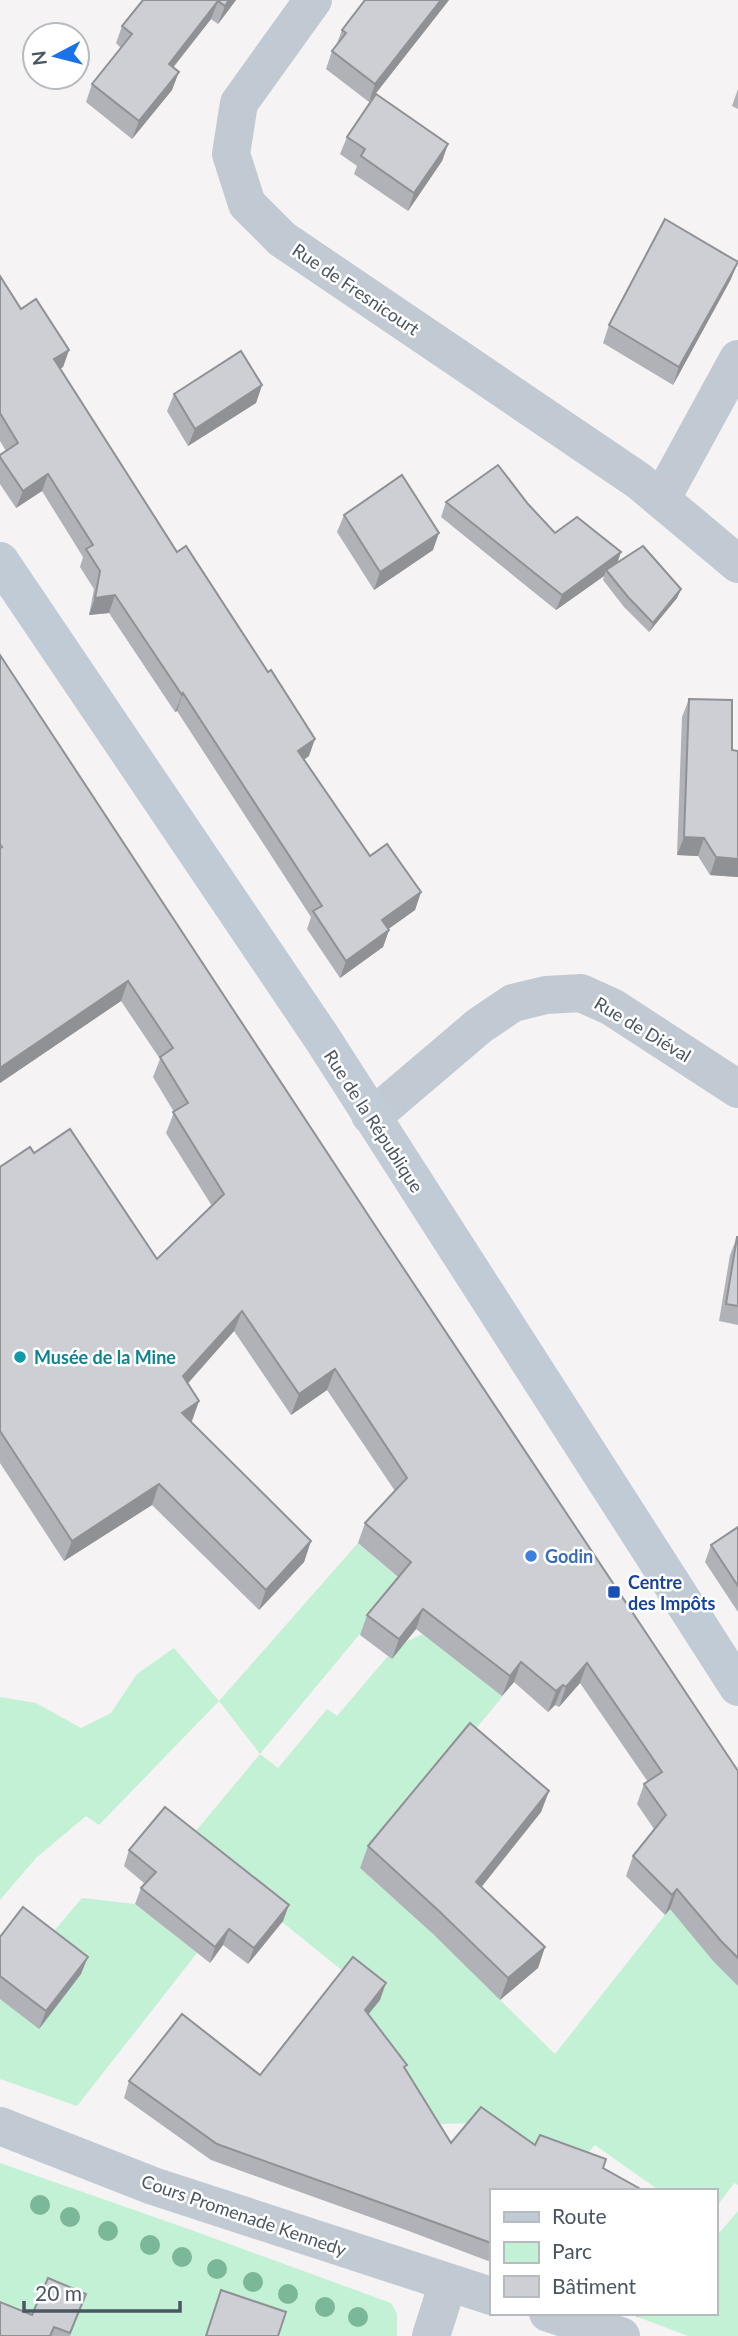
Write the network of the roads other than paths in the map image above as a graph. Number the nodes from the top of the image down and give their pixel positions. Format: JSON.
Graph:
{"nodes":[{"id":1,"x":313,"y":0,"type":"edge"},
{"id":2,"x":738,"y":359,"type":"edge"},
{"id":3,"x":662,"y":498,"type":"junction"},
{"id":4,"x":0,"y":561,"type":"edge"},
{"id":5,"x":738,"y":564,"type":"edge"},
{"id":6,"x":738,"y":1089,"type":"edge"},
{"id":7,"x":370,"y":1115,"type":"junction"},
{"id":8,"x":738,"y":1687,"type":"edge"},
{"id":9,"x":0,"y":2126,"type":"edge"},
{"id":10,"x":448,"y":2283,"type":"junction"},
{"id":11,"x":490,"y":2296,"type":"edge"},
{"id":12,"x":554,"y":2315,"type":"edge"},
{"id":13,"x":431,"y":2336,"type":"edge"},
{"id":14,"x":621,"y":2336,"type":"edge"}],
"edges":[{"from":1,"to":3,"type":"street","name":"Rue de Fresnicourt"},
{"from":2,"to":3,"type":"street"},
{"from":3,"to":5,"type":"street","name":"Rue de Fresnicourt"},
{"from":4,"to":7,"type":"main road","name":"Rue de la République"},
{"from":6,"to":7,"type":"street","name":"Rue de Diéval"},
{"from":7,"to":8,"type":"main road","name":"Rue de la République"},
{"from":9,"to":10,"type":"street","name":"Cours Promenade Kennedy"},
{"from":10,"to":11,"type":"street","name":"Cours Promenade Kennedy"},
{"from":10,"to":13,"type":"street"},
{"from":12,"to":14,"type":"street"}]}
